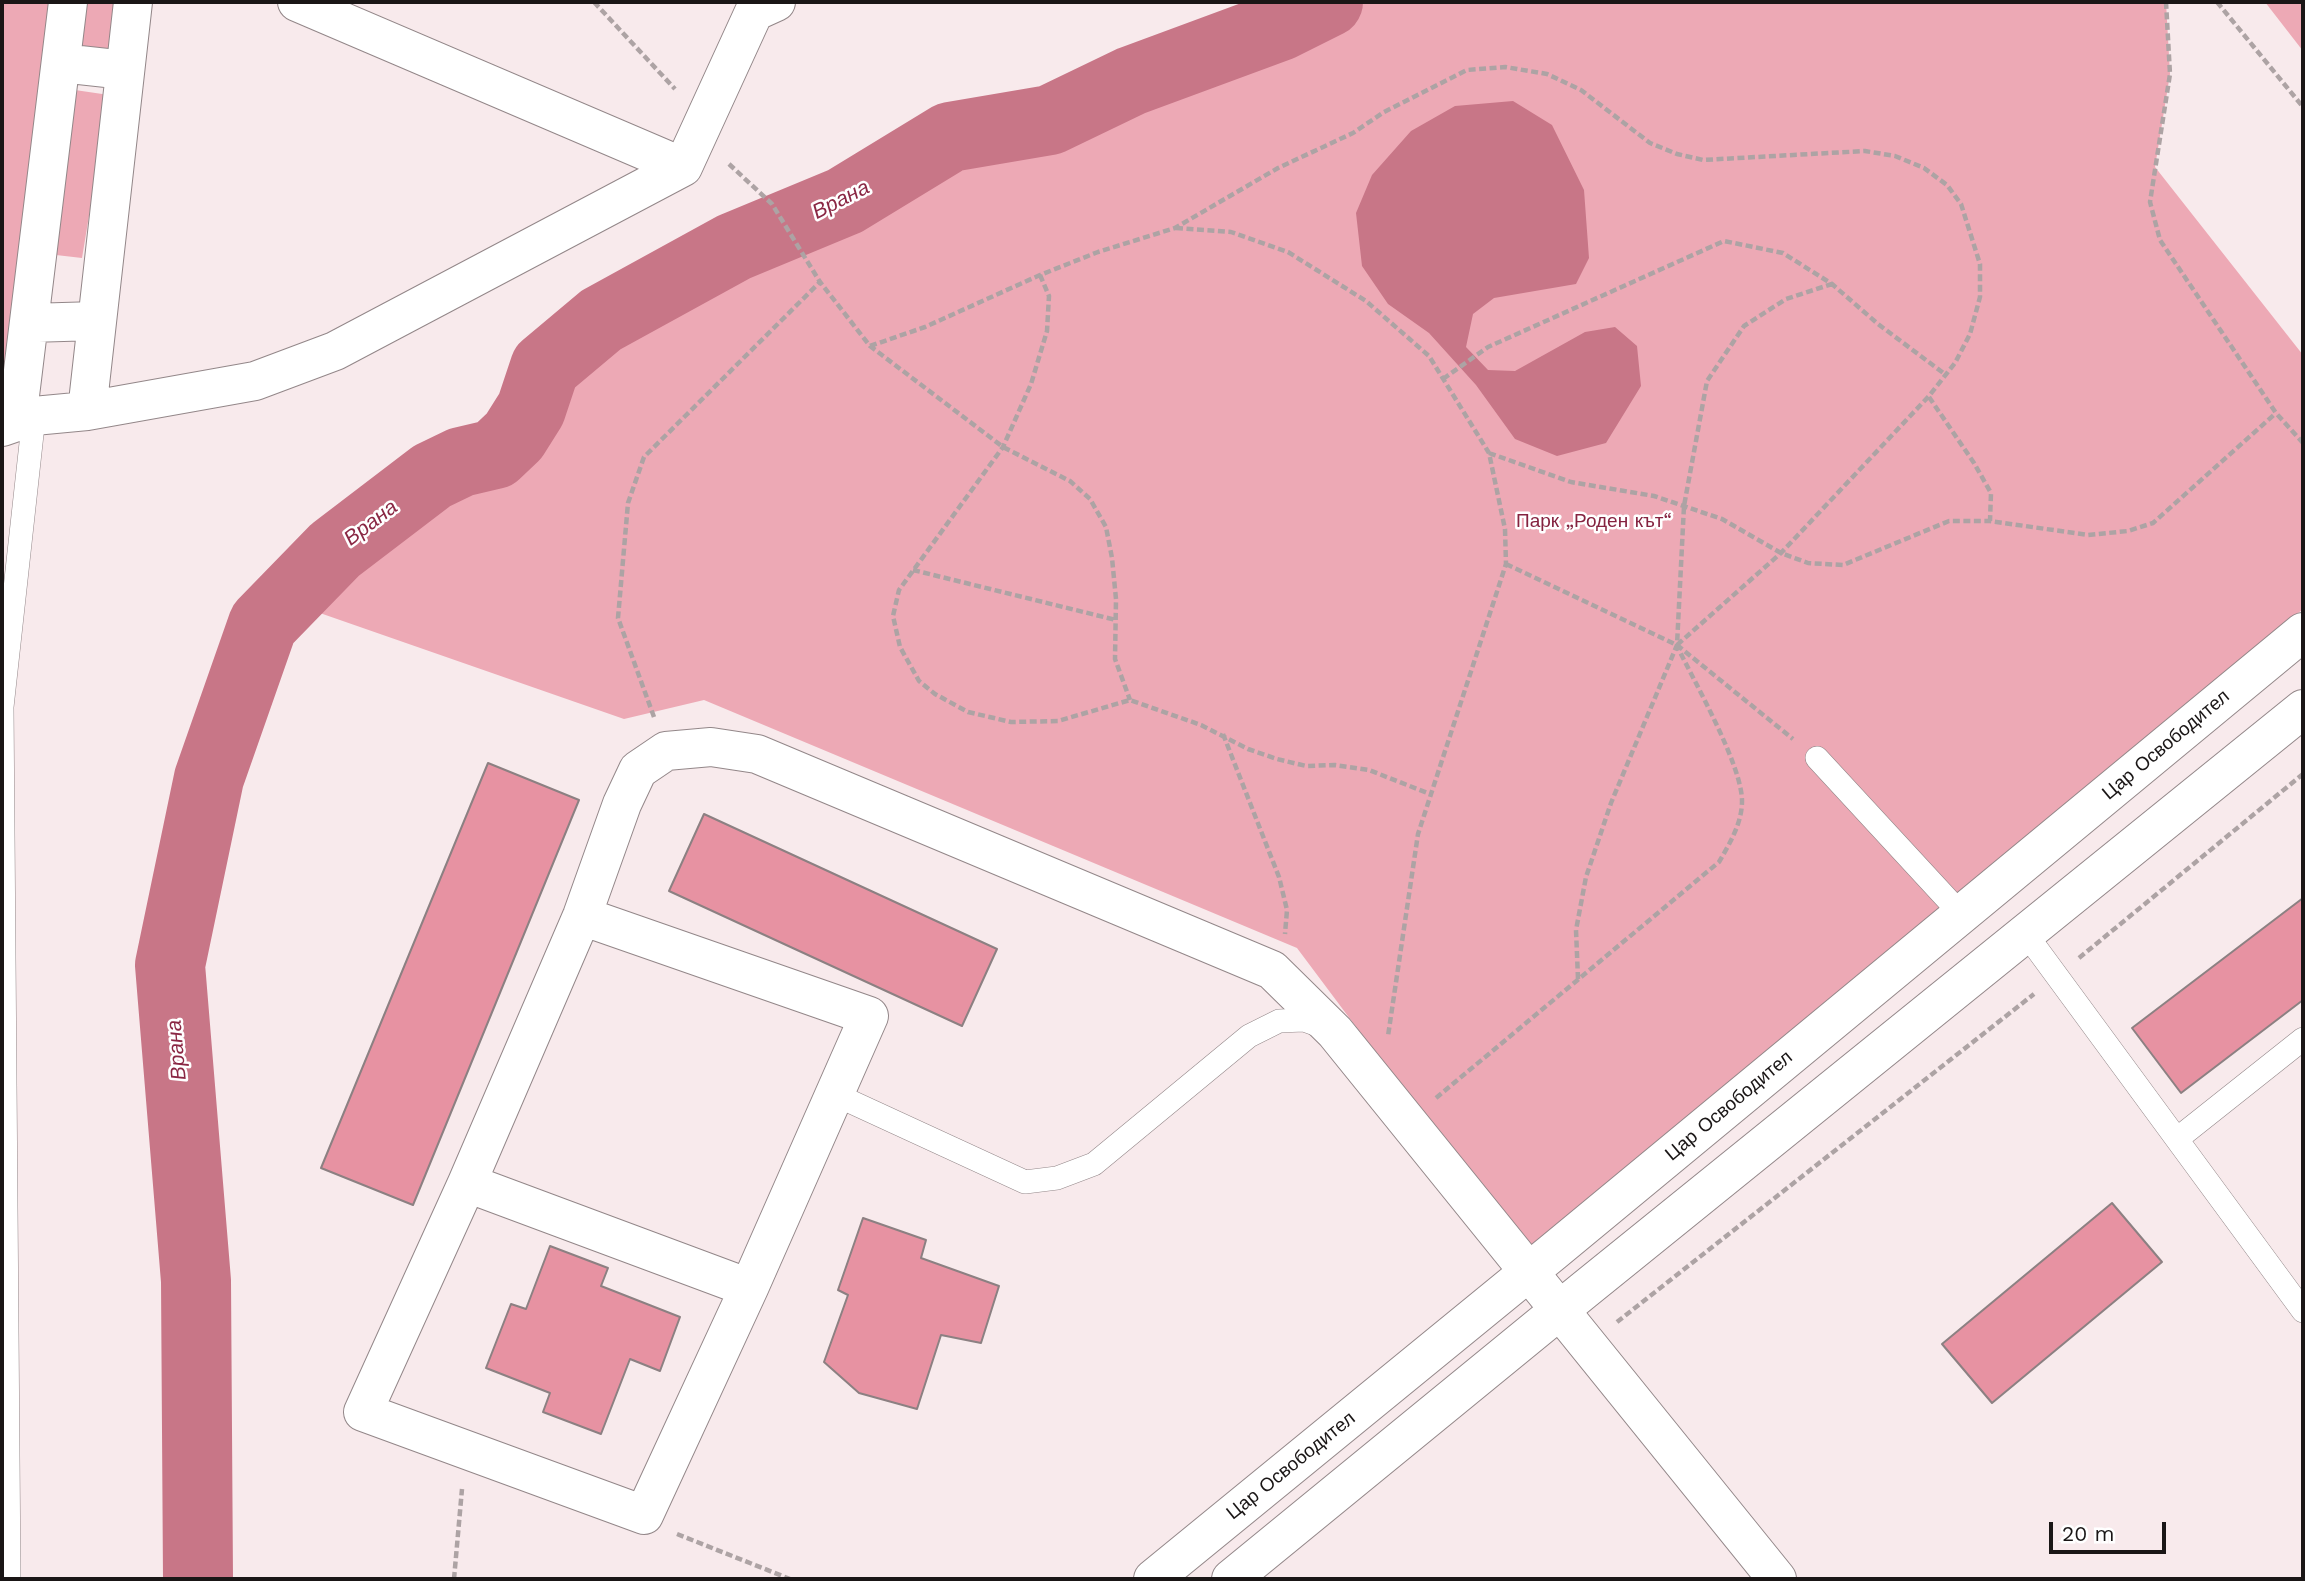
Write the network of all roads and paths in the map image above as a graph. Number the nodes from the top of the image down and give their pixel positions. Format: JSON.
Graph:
{"nodes":[{"id":1,"x":68,"y":2,"type":"edge"},
{"id":2,"x":133,"y":2,"type":"edge"},
{"id":3,"x":297,"y":2,"type":"edge"},
{"id":4,"x":776,"y":2,"type":"edge"},
{"id":5,"x":2166,"y":2,"type":"edge"},
{"id":6,"x":2217,"y":2,"type":"edge"},
{"id":7,"x":61,"y":63,"type":"junction"},
{"id":8,"x":125,"y":70,"type":"junction"},
{"id":9,"x":2303,"y":107,"type":"edge"},
{"id":10,"x":684,"y":167,"type":"junction"},
{"id":11,"x":772,"y":204,"type":"dead end"},
{"id":12,"x":1175,"y":228,"type":"junction"},
{"id":13,"x":1040,"y":275,"type":"junction"},
{"id":14,"x":820,"y":282,"type":"junction"},
{"id":15,"x":1832,"y":284,"type":"junction"},
{"id":16,"x":96,"y":321,"type":"junction"},
{"id":17,"x":30,"y":323,"type":"junction"},
{"id":18,"x":870,"y":346,"type":"junction"},
{"id":19,"x":1946,"y":375,"type":"junction"},
{"id":20,"x":1443,"y":379,"type":"junction"},
{"id":21,"x":1929,"y":397,"type":"junction"},
{"id":22,"x":87,"y":411,"type":"junction"},
{"id":23,"x":2276,"y":413,"type":"junction"},
{"id":24,"x":18,"y":421,"type":"edge"},
{"id":25,"x":2303,"y":443,"type":"edge"},
{"id":26,"x":1003,"y":447,"type":"junction"},
{"id":27,"x":1489,"y":453,"type":"junction"},
{"id":28,"x":1684,"y":506,"type":"junction"},
{"id":29,"x":1990,"y":521,"type":"junction"},
{"id":30,"x":1781,"y":553,"type":"junction"},
{"id":31,"x":1506,"y":564,"type":"junction"},
{"id":32,"x":914,"y":570,"type":"junction"},
{"id":33,"x":1115,"y":620,"type":"junction"},
{"id":34,"x":2303,"y":632,"type":"edge"},
{"id":35,"x":1676,"y":645,"type":"junction"},
{"id":36,"x":1130,"y":699,"type":"junction"},
{"id":37,"x":2303,"y":709,"type":"edge"},
{"id":38,"x":1223,"y":734,"type":"junction"},
{"id":39,"x":666,"y":751,"type":"junction"},
{"id":40,"x":1816,"y":758,"type":"joint"},
{"id":41,"x":2303,"y":774,"type":"edge"},
{"id":42,"x":1430,"y":794,"type":"junction"},
{"id":43,"x":1961,"y":914,"type":"junction"},
{"id":44,"x":582,"y":916,"type":"junction"},
{"id":45,"x":2026,"y":933,"type":"junction"},
{"id":46,"x":1272,"y":971,"type":"junction"},
{"id":47,"x":2057,"y":976,"type":"junction"},
{"id":48,"x":1578,"y":979,"type":"junction"},
{"id":49,"x":1335,"y":1032,"type":"junction"},
{"id":50,"x":2303,"y":1039,"type":"edge"},
{"id":51,"x":1378,"y":1085,"type":"junction"},
{"id":52,"x":834,"y":1094,"type":"junction"},
{"id":53,"x":1407,"y":1122,"type":"junction"},
{"id":54,"x":2177,"y":1139,"type":"junction"},
{"id":55,"x":467,"y":1183,"type":"junction"},
{"id":56,"x":1527,"y":1273,"type":"junction"},
{"id":57,"x":749,"y":1289,"type":"junction"},
{"id":58,"x":1559,"y":1311,"type":"junction"},
{"id":59,"x":2303,"y":1311,"type":"edge"},
{"id":60,"x":1587,"y":1346,"type":"junction"},
{"id":61,"x":466,"y":1450,"type":"junction"},
{"id":62,"x":644,"y":1515,"type":"junction"},
{"id":63,"x":9,"y":1579,"type":"edge"},
{"id":64,"x":454,"y":1579,"type":"edge"},
{"id":65,"x":790,"y":1579,"type":"edge"},
{"id":66,"x":1153,"y":1579,"type":"edge"},
{"id":67,"x":1231,"y":1579,"type":"edge"},
{"id":68,"x":1777,"y":1579,"type":"edge"}],
"edges":[{"from":1,"to":7,"type":"street"},
{"from":2,"to":8,"type":"street"},
{"from":3,"to":10,"type":"street"},
{"from":4,"to":10,"type":"street"},
{"from":5,"to":23,"type":"path"},
{"from":6,"to":9,"type":"path"},
{"from":7,"to":8,"type":"street"},
{"from":7,"to":17,"type":"street"},
{"from":8,"to":16,"type":"street"},
{"from":10,"to":22,"type":"street"},
{"from":11,"to":14,"type":"path"},
{"from":12,"to":13,"type":"path"},
{"from":12,"to":19,"type":"path"},
{"from":12,"to":20,"type":"path"},
{"from":13,"to":18,"type":"path"},
{"from":13,"to":26,"type":"path"},
{"from":14,"to":18,"type":"path"},
{"from":14,"to":39,"type":"path"},
{"from":15,"to":19,"type":"path"},
{"from":15,"to":20,"type":"path"},
{"from":15,"to":28,"type":"path"},
{"from":16,"to":17,"type":"street"},
{"from":16,"to":22,"type":"street"},
{"from":17,"to":24,"type":"street"},
{"from":18,"to":26,"type":"path"},
{"from":19,"to":21,"type":"path"},
{"from":20,"to":27,"type":"path"},
{"from":21,"to":29,"type":"path"},
{"from":21,"to":30,"type":"path"},
{"from":22,"to":24,"type":"street"},
{"from":23,"to":25,"type":"path"},
{"from":23,"to":29,"type":"path"},
{"from":24,"to":63,"type":"lane"},
{"from":26,"to":32,"type":"path"},
{"from":26,"to":33,"type":"path"},
{"from":27,"to":28,"type":"path"},
{"from":27,"to":31,"type":"path"},
{"from":28,"to":30,"type":"path"},
{"from":28,"to":35,"type":"path"},
{"from":29,"to":30,"type":"path"},
{"from":30,"to":35,"type":"path"},
{"from":31,"to":35,"type":"path"},
{"from":31,"to":42,"type":"path"},
{"from":32,"to":33,"type":"path"},
{"from":32,"to":36,"type":"path"},
{"from":33,"to":36,"type":"path"},
{"from":34,"to":43,"type":"street","name":"Цар Освободител"},
{"from":35,"to":40,"type":"path"},
{"from":35,"to":48,"type":"path"},
{"from":35,"to":48,"type":"path"},
{"from":36,"to":38,"type":"path"},
{"from":37,"to":45,"type":"street"},
{"from":38,"to":42,"type":"path"},
{"from":38,"to":46,"type":"path"},
{"from":39,"to":44,"type":"street"},
{"from":39,"to":46,"type":"street"},
{"from":40,"to":43,"type":"lane"},
{"from":41,"to":47,"type":"path"},
{"from":42,"to":51,"type":"path"},
{"from":43,"to":56,"type":"street","name":"Цар Освободител"},
{"from":44,"to":52,"type":"street"},
{"from":44,"to":55,"type":"street"},
{"from":45,"to":47,"type":"lane"},
{"from":45,"to":58,"type":"street"},
{"from":46,"to":49,"type":"street"},
{"from":47,"to":54,"type":"lane"},
{"from":47,"to":60,"type":"path"},
{"from":48,"to":53,"type":"path"},
{"from":49,"to":51,"type":"street"},
{"from":49,"to":52,"type":"lane"},
{"from":50,"to":54,"type":"lane"},
{"from":51,"to":53,"type":"street"},
{"from":52,"to":57,"type":"street"},
{"from":53,"to":56,"type":"street"},
{"from":54,"to":59,"type":"lane"},
{"from":55,"to":57,"type":"street"},
{"from":55,"to":61,"type":"street"},
{"from":56,"to":58,"type":"street"},
{"from":56,"to":66,"type":"street","name":"Цар Освободител"},
{"from":57,"to":62,"type":"street"},
{"from":58,"to":60,"type":"street"},
{"from":58,"to":67,"type":"street"},
{"from":60,"to":68,"type":"street"},
{"from":61,"to":62,"type":"street"},
{"from":61,"to":64,"type":"path"},
{"from":62,"to":65,"type":"path"}]}
